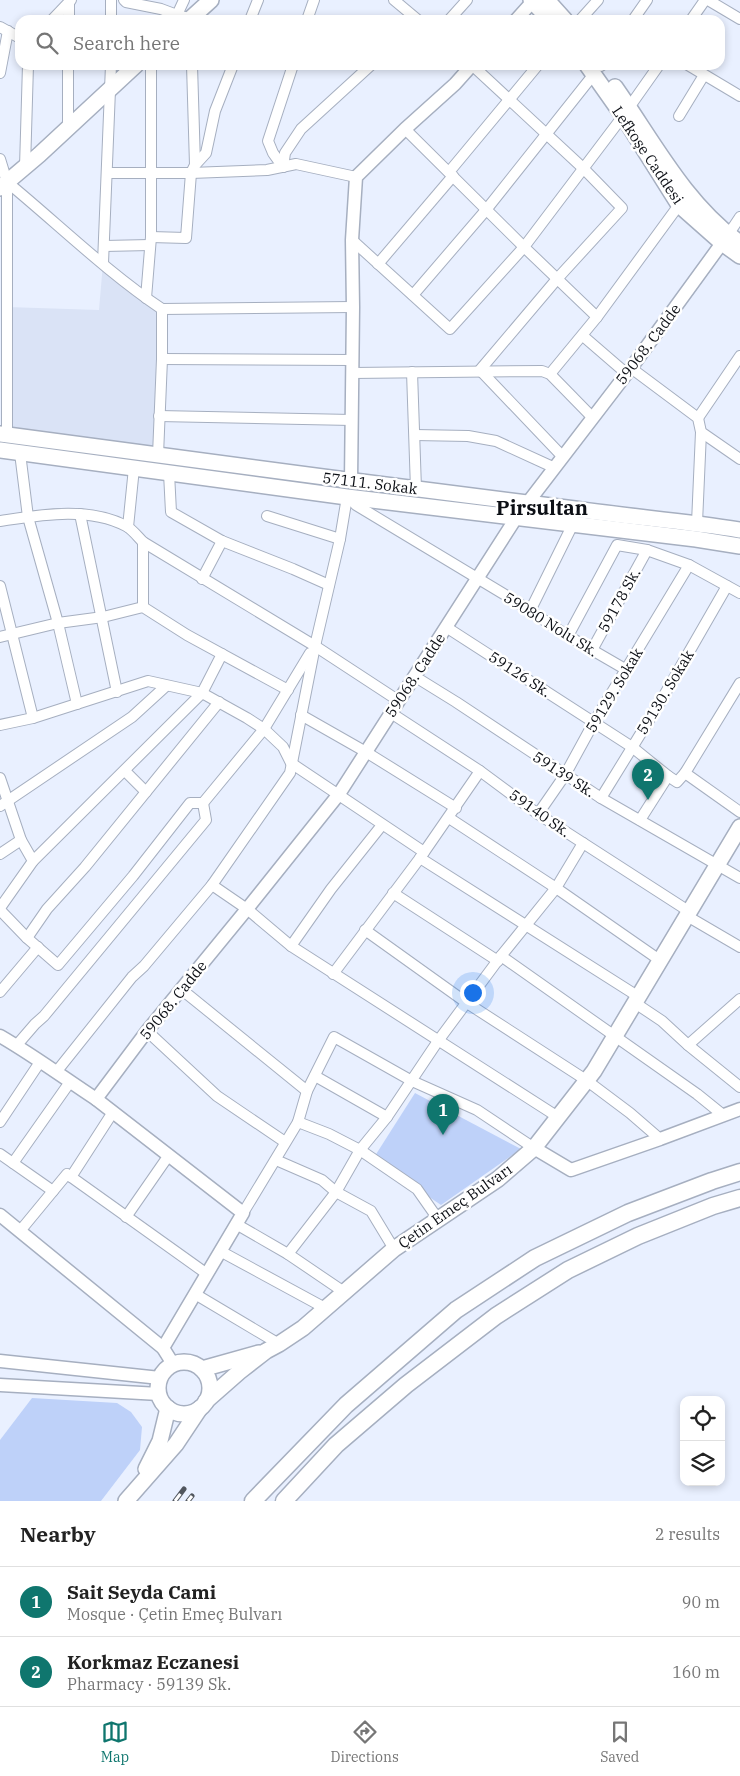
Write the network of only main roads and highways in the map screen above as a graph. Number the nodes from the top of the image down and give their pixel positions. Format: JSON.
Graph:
{"nodes":[{"id":1,"x":211,"y":0,"type":"edge"},
{"id":2,"x":536,"y":1,"type":"edge"},
{"id":3,"x":194,"y":15,"type":"edge"},
{"id":4,"x":546,"y":15,"type":"edge"},
{"id":5,"x":557,"y":15,"type":"edge"},
{"id":6,"x":131,"y":70,"type":"edge"},
{"id":7,"x":599,"y":70,"type":"edge"},
{"id":8,"x":626,"y":112,"type":"junction"},
{"id":9,"x":4,"y":185,"type":"edge"},
{"id":10,"x":730,"y":240,"type":"edge"},
{"id":11,"x":740,"y":256,"type":"edge"},
{"id":12,"x":4,"y":435,"type":"edge"},
{"id":13,"x":0,"y":450,"type":"edge"},
{"id":14,"x":740,"y":530,"type":"edge"},
{"id":15,"x":740,"y":546,"type":"edge"},
{"id":16,"x":740,"y":827,"type":"edge"},
{"id":17,"x":740,"y":1172,"type":"edge"},
{"id":18,"x":740,"y":1198,"type":"edge"},
{"id":19,"x":266,"y":1351,"type":"junction"},
{"id":20,"x":202,"y":1369,"type":"junction"},
{"id":21,"x":203,"y":1405,"type":"junction"},
{"id":22,"x":168,"y":1408,"type":"junction"},
{"id":23,"x":140,"y":1484,"type":"junction"},
{"id":24,"x":126,"y":1501,"type":"edge"},
{"id":25,"x":253,"y":1501,"type":"edge"},
{"id":26,"x":284,"y":1501,"type":"edge"}],
"edges":[{"from":1,"to":3,"type":"main road"},
{"from":2,"to":4,"type":"main road"},
{"from":2,"to":5,"type":"main road"},
{"from":6,"to":9,"type":"main road"},
{"from":7,"to":8,"type":"main road","name":"Lefkoşe Caddesi"},
{"from":8,"to":10,"type":"main road","name":"Lefkoşe Caddesi"},
{"from":8,"to":10,"type":"main road","name":"Lefkoşe Caddesi"},
{"from":10,"to":11,"type":"main road","name":"Lefkoşe Caddesi"},
{"from":12,"to":14,"type":"main road","name":"57111. Sokak"},
{"from":13,"to":15,"type":"main road"},
{"from":16,"to":19,"type":"main road","name":"Çetin Emeç Bulvarı"},
{"from":17,"to":25,"type":"main road"},
{"from":18,"to":26,"type":"main road"},
{"from":19,"to":20,"type":"main road","name":"Çetin Emeç Bulvarı"},
{"from":19,"to":21,"type":"main road","name":"Çetin Emeç Bulvarı"},
{"from":20,"to":21,"type":"main road"},
{"from":20,"to":22,"type":"main road"},
{"from":21,"to":22,"type":"main road"},
{"from":21,"to":23,"type":"main road","name":"Çetin Emeç Bulvarı"},
{"from":22,"to":23,"type":"main road","name":"Çetin Emeç Bulvarı"},
{"from":23,"to":24,"type":"main road","name":"Çetin Emeç Bulvarı"}]}
